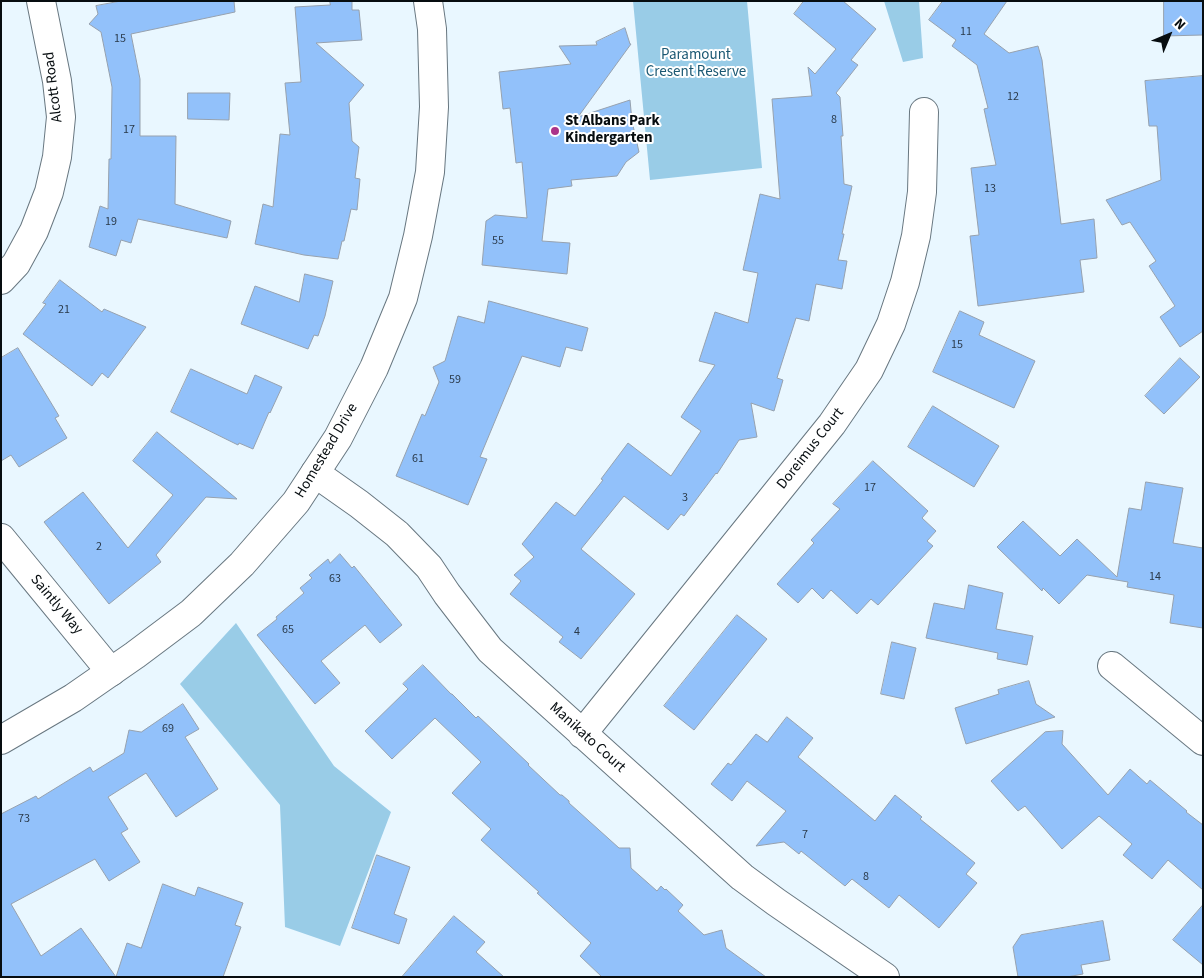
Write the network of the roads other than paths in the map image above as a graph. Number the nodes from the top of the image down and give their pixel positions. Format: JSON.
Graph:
{"nodes":[{"id":1,"x":41,"y":1,"type":"edge"},
{"id":2,"x":428,"y":1,"type":"edge"},
{"id":3,"x":924,"y":112,"type":"dead end"},
{"id":4,"x":1,"y":280,"type":"edge"},
{"id":5,"x":315,"y":473,"type":"junction"},
{"id":6,"x":1,"y":538,"type":"edge"},
{"id":7,"x":1112,"y":666,"type":"dead end"},
{"id":8,"x":111,"y":672,"type":"junction"},
{"id":9,"x":582,"y":734,"type":"junction"},
{"id":10,"x":1,"y":740,"type":"edge"},
{"id":11,"x":1203,"y":741,"type":"edge"},
{"id":12,"x":885,"y":977,"type":"edge"}],
"edges":[{"from":1,"to":4,"type":"street","name":"Alcott Road"},
{"from":2,"to":5,"type":"street","name":"Homestead Drive"},
{"from":3,"to":9,"type":"street","name":"Doreimus Court"},
{"from":5,"to":8,"type":"street","name":"Homestead Drive"},
{"from":5,"to":9,"type":"street","name":"Manikato Court"},
{"from":6,"to":8,"type":"street","name":"Saintly Way"},
{"from":7,"to":11,"type":"street"},
{"from":8,"to":10,"type":"street","name":"Homestead Drive"},
{"from":9,"to":12,"type":"street","name":"Manikato Court"}]}
